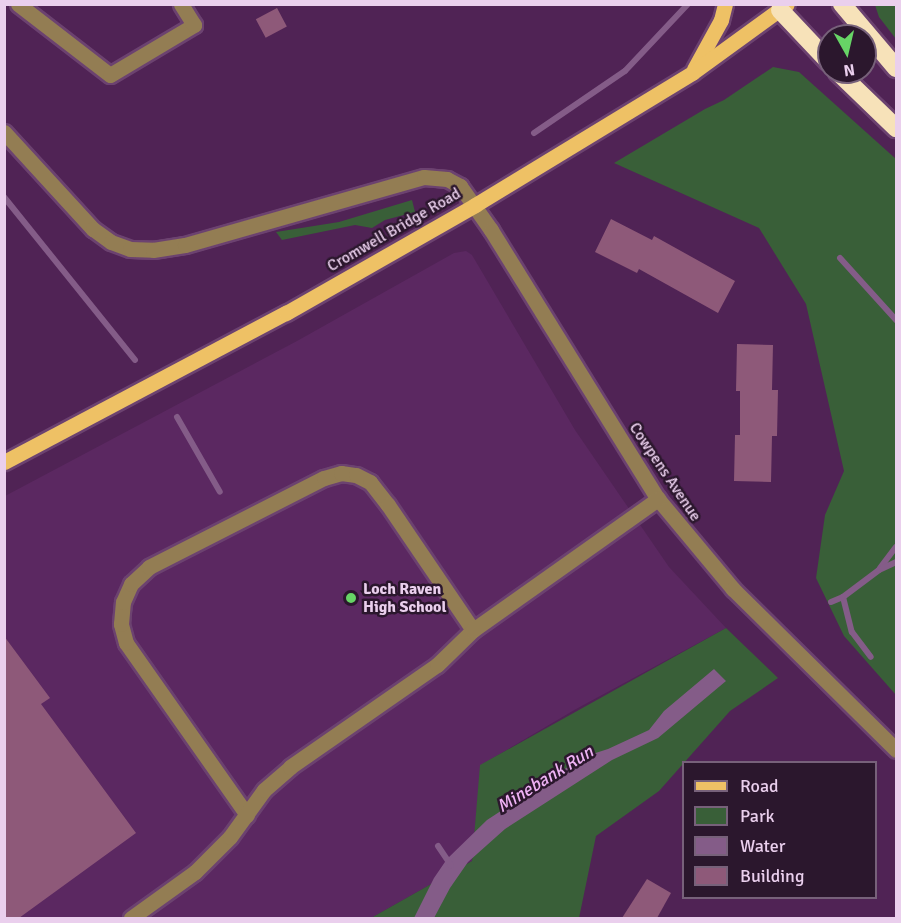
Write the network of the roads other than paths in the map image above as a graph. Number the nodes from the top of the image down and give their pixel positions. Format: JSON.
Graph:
{"nodes":[{"id":1,"x":18,"y":4,"type":"edge"},
{"id":2,"x":181,"y":4,"type":"edge"},
{"id":3,"x":725,"y":4,"type":"edge"},
{"id":4,"x":842,"y":4,"type":"edge"},
{"id":5,"x":781,"y":6,"type":"edge"},
{"id":6,"x":817,"y":48,"type":"edge"},
{"id":7,"x":897,"y":68,"type":"edge"},
{"id":8,"x":692,"y":73,"type":"junction"},
{"id":9,"x":851,"y":84,"type":"edge"},
{"id":10,"x":897,"y":128,"type":"edge"},
{"id":11,"x":4,"y":132,"type":"edge"},
{"id":12,"x":475,"y":205,"type":"junction"},
{"id":13,"x":4,"y":462,"type":"edge"},
{"id":14,"x":658,"y":499,"type":"junction"},
{"id":15,"x":473,"y":630,"type":"junction"},
{"id":16,"x":897,"y":750,"type":"edge"},
{"id":17,"x":247,"y":815,"type":"junction"},
{"id":18,"x":131,"y":918,"type":"edge"}],
"edges":[{"from":1,"to":2,"type":"street"},
{"from":3,"to":8,"type":"main road"},
{"from":4,"to":7,"type":"highway"},
{"from":5,"to":6,"type":"highway"},
{"from":5,"to":8,"type":"main road","name":"Cromwell Bridge Road"},
{"from":8,"to":12,"type":"main road","name":"Cromwell Bridge Road"},
{"from":9,"to":10,"type":"highway"},
{"from":11,"to":12,"type":"street","name":"Cowpens Avenue"},
{"from":12,"to":13,"type":"main road","name":"Cromwell Bridge Road"},
{"from":12,"to":14,"type":"street","name":"Cowpens Avenue"},
{"from":14,"to":15,"type":"street"},
{"from":14,"to":16,"type":"street","name":"Cowpens Avenue"},
{"from":15,"to":17,"type":"street"},
{"from":15,"to":17,"type":"street"},
{"from":17,"to":18,"type":"street"}]}
